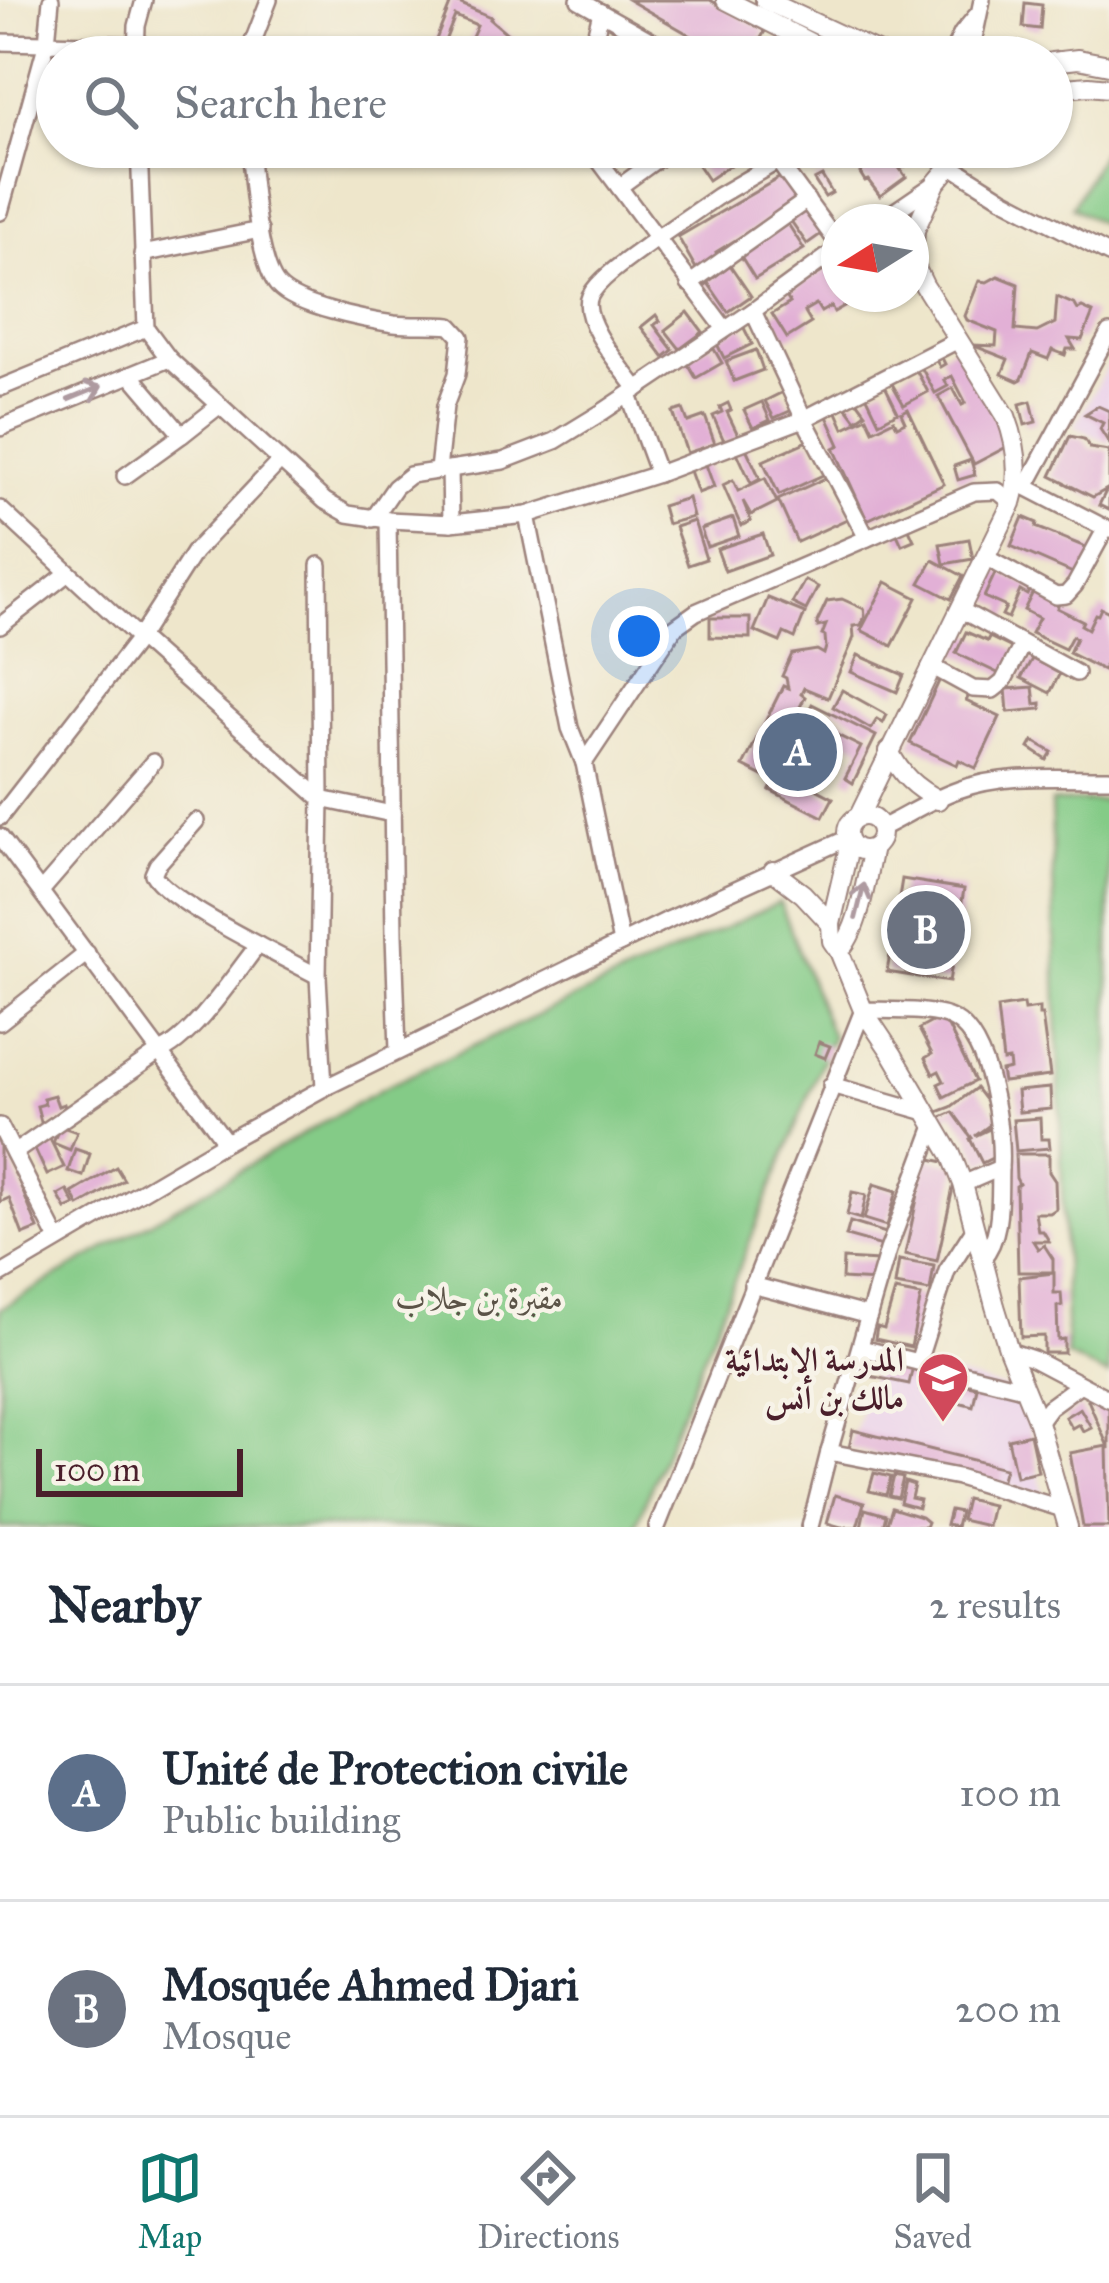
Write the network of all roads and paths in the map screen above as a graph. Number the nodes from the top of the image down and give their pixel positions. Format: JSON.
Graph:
{"nodes":[{"id":1,"x":51,"y":0,"type":"edge"},
{"id":2,"x":144,"y":0,"type":"edge"},
{"id":3,"x":268,"y":0,"type":"edge"},
{"id":4,"x":579,"y":0,"type":"edge"},
{"id":5,"x":726,"y":0,"type":"edge"},
{"id":6,"x":765,"y":0,"type":"edge"},
{"id":7,"x":980,"y":7,"type":"edge"},
{"id":8,"x":601,"y":12,"type":"junction"},
{"id":9,"x":48,"y":36,"type":"edge"},
{"id":10,"x":136,"y":36,"type":"edge"},
{"id":11,"x":254,"y":36,"type":"edge"},
{"id":12,"x":595,"y":36,"type":"edge"},
{"id":13,"x":643,"y":36,"type":"edge"},
{"id":14,"x":797,"y":36,"type":"edge"},
{"id":15,"x":842,"y":36,"type":"edge"},
{"id":16,"x":960,"y":36,"type":"edge"},
{"id":17,"x":0,"y":42,"type":"edge"},
{"id":18,"x":36,"y":42,"type":"edge"},
{"id":19,"x":1073,"y":60,"type":"edge"},
{"id":20,"x":1109,"y":64,"type":"edge"},
{"id":21,"x":36,"y":80,"type":"edge"},
{"id":22,"x":1073,"y":87,"type":"edge"},
{"id":23,"x":1109,"y":88,"type":"edge"},
{"id":24,"x":140,"y":168,"type":"edge"},
{"id":25,"x":252,"y":168,"type":"edge"},
{"id":26,"x":604,"y":168,"type":"edge"},
{"id":27,"x":646,"y":168,"type":"edge"},
{"id":28,"x":765,"y":168,"type":"edge"},
{"id":29,"x":783,"y":168,"type":"edge"},
{"id":30,"x":939,"y":168,"type":"edge"},
{"id":31,"x":943,"y":168,"type":"edge"},
{"id":32,"x":955,"y":168,"type":"edge"},
{"id":33,"x":619,"y":188,"type":"junction"},
{"id":34,"x":4,"y":190,"type":"edge"},
{"id":35,"x":807,"y":200,"type":"junction"},
{"id":36,"x":899,"y":204,"type":"edge"},
{"id":37,"x":927,"y":204,"type":"edge"},
{"id":38,"x":0,"y":212,"type":"edge"},
{"id":39,"x":821,"y":220,"type":"edge"},
{"id":40,"x":260,"y":230,"type":"junction"},
{"id":41,"x":657,"y":238,"type":"junction"},
{"id":42,"x":142,"y":254,"type":"junction"},
{"id":43,"x":1109,"y":254,"type":"edge"},
{"id":44,"x":821,"y":260,"type":"edge"},
{"id":45,"x":689,"y":284,"type":"junction"},
{"id":46,"x":929,"y":293,"type":"edge"},
{"id":47,"x":753,"y":311,"type":"junction"},
{"id":48,"x":146,"y":328,"type":"junction"},
{"id":49,"x":724,"y":328,"type":"junction"},
{"id":50,"x":1109,"y":333,"type":"edge"},
{"id":51,"x":958,"y":340,"type":"junction"},
{"id":52,"x":169,"y":359,"type":"junction"},
{"id":53,"x":131,"y":375,"type":"junction"},
{"id":54,"x":0,"y":388,"type":"edge"},
{"id":55,"x":633,"y":392,"type":"junction"},
{"id":56,"x":220,"y":405,"type":"junction"},
{"id":57,"x":804,"y":419,"type":"junction"},
{"id":58,"x":0,"y":428,"type":"edge"},
{"id":59,"x":182,"y":435,"type":"junction"},
{"id":60,"x":280,"y":460,"type":"junction"},
{"id":61,"x":444,"y":470,"type":"junction"},
{"id":62,"x":658,"y":474,"type":"junction"},
{"id":63,"x":125,"y":476,"type":"dead end"},
{"id":64,"x":1022,"y":485,"type":"junction"},
{"id":65,"x":1012,"y":503,"type":"junction"},
{"id":66,"x":0,"y":508,"type":"edge"},
{"id":67,"x":526,"y":515,"type":"junction"},
{"id":68,"x":381,"y":520,"type":"junction"},
{"id":69,"x":451,"y":523,"type":"junction"},
{"id":70,"x":1108,"y":529,"type":"edge"},
{"id":71,"x":867,"y":538,"type":"junction"},
{"id":72,"x":985,"y":557,"type":"junction"},
{"id":73,"x":319,"y":565,"type":"dead end"},
{"id":74,"x":68,"y":573,"type":"junction"},
{"id":75,"x":959,"y":609,"type":"junction"},
{"id":76,"x":0,"y":626,"type":"edge"},
{"id":77,"x":139,"y":638,"type":"junction"},
{"id":78,"x":1022,"y":645,"type":"junction"},
{"id":79,"x":931,"y":666,"type":"junction"},
{"id":80,"x":1076,"y":673,"type":"dead end"},
{"id":81,"x":889,"y":751,"type":"junction"},
{"id":82,"x":153,"y":762,"type":"dead end"},
{"id":83,"x":584,"y":763,"type":"junction"},
{"id":84,"x":1109,"y":778,"type":"edge"},
{"id":85,"x":321,"y":799,"type":"junction"},
{"id":86,"x":938,"y":800,"type":"junction"},
{"id":87,"x":392,"y":814,"type":"junction"},
{"id":88,"x":859,"y":816,"type":"junction"},
{"id":89,"x":0,"y":818,"type":"edge"},
{"id":90,"x":196,"y":821,"type":"dead end"},
{"id":91,"x":881,"y":828,"type":"junction"},
{"id":92,"x":0,"y":837,"type":"edge"},
{"id":93,"x":849,"y":840,"type":"junction"},
{"id":94,"x":873,"y":848,"type":"junction"},
{"id":95,"x":773,"y":872,"type":"junction"},
{"id":96,"x":41,"y":890,"type":"junction"},
{"id":97,"x":831,"y":924,"type":"junction"},
{"id":98,"x":621,"y":943,"type":"junction"},
{"id":99,"x":258,"y":945,"type":"junction"},
{"id":100,"x":839,"y":951,"type":"junction"},
{"id":101,"x":87,"y":953,"type":"junction"},
{"id":102,"x":318,"y":976,"type":"junction"},
{"id":103,"x":862,"y":1010,"type":"junction"},
{"id":104,"x":0,"y":1022,"type":"edge"},
{"id":105,"x":398,"y":1051,"type":"junction"},
{"id":106,"x":159,"y":1052,"type":"junction"},
{"id":107,"x":831,"y":1084,"type":"junction"},
{"id":108,"x":324,"y":1088,"type":"junction"},
{"id":109,"x":930,"y":1119,"type":"junction"},
{"id":110,"x":0,"y":1126,"type":"edge"},
{"id":111,"x":226,"y":1142,"type":"junction"},
{"id":112,"x":14,"y":1153,"type":"junction"},
{"id":113,"x":1000,"y":1168,"type":"junction"},
{"id":114,"x":963,"y":1184,"type":"junction"},
{"id":115,"x":974,"y":1228,"type":"junction"},
{"id":116,"x":58,"y":1240,"type":"junction"},
{"id":117,"x":982,"y":1259,"type":"junction"},
{"id":118,"x":0,"y":1275,"type":"edge"},
{"id":119,"x":752,"y":1285,"type":"junction"},
{"id":120,"x":869,"y":1316,"type":"junction"},
{"id":121,"x":861,"y":1348,"type":"junction"},
{"id":122,"x":1009,"y":1351,"type":"junction"},
{"id":123,"x":918,"y":1362,"type":"junction"},
{"id":124,"x":1079,"y":1385,"type":"junction"},
{"id":125,"x":1024,"y":1388,"type":"junction"},
{"id":126,"x":1109,"y":1399,"type":"edge"},
{"id":127,"x":1038,"y":1422,"type":"junction"},
{"id":128,"x":829,"y":1452,"type":"junction"},
{"id":129,"x":1066,"y":1518,"type":"edge"},
{"id":130,"x":657,"y":1527,"type":"edge"},
{"id":131,"x":810,"y":1527,"type":"edge"}],
"edges":[{"from":1,"to":9,"type":"street"},
{"from":2,"to":10,"type":"street"},
{"from":3,"to":11,"type":"street"},
{"from":4,"to":8,"type":"street"},
{"from":5,"to":14,"type":"main road"},
{"from":6,"to":15,"type":"main road"},
{"from":7,"to":16,"type":"street"},
{"from":8,"to":12,"type":"street"},
{"from":8,"to":13,"type":"street"},
{"from":17,"to":18,"type":"street"},
{"from":19,"to":20,"type":"main road"},
{"from":21,"to":34,"type":"street"},
{"from":22,"to":23,"type":"main road"},
{"from":24,"to":42,"type":"street"},
{"from":25,"to":40,"type":"street"},
{"from":26,"to":33,"type":"street"},
{"from":27,"to":33,"type":"street"},
{"from":28,"to":41,"type":"street"},
{"from":29,"to":35,"type":"street"},
{"from":30,"to":36,"type":"street"},
{"from":31,"to":37,"type":"main road"},
{"from":32,"to":43,"type":"street"},
{"from":33,"to":41,"type":"street"},
{"from":34,"to":38,"type":"street"},
{"from":35,"to":39,"type":"street"},
{"from":35,"to":45,"type":"street"},
{"from":40,"to":42,"type":"street"},
{"from":40,"to":61,"type":"street"},
{"from":41,"to":45,"type":"street"},
{"from":41,"to":55,"type":"street"},
{"from":42,"to":48,"type":"street"},
{"from":44,"to":47,"type":"street"},
{"from":45,"to":49,"type":"street"},
{"from":46,"to":51,"type":"main road"},
{"from":47,"to":49,"type":"street"},
{"from":47,"to":57,"type":"street"},
{"from":48,"to":52,"type":"street"},
{"from":48,"to":54,"type":"street"},
{"from":49,"to":55,"type":"street"},
{"from":50,"to":64,"type":"street"},
{"from":51,"to":57,"type":"street"},
{"from":51,"to":64,"type":"main road"},
{"from":52,"to":53,"type":"street"},
{"from":52,"to":56,"type":"street"},
{"from":58,"to":53,"type":"street","one_way":true},
{"from":53,"to":59,"type":"street"},
{"from":55,"to":61,"type":"street"},
{"from":55,"to":62,"type":"street"},
{"from":56,"to":59,"type":"street"},
{"from":56,"to":60,"type":"street"},
{"from":57,"to":62,"type":"street"},
{"from":57,"to":71,"type":"street"},
{"from":59,"to":63,"type":"street"},
{"from":60,"to":68,"type":"street"},
{"from":60,"to":77,"type":"street"},
{"from":61,"to":68,"type":"street"},
{"from":61,"to":69,"type":"street"},
{"from":62,"to":67,"type":"street"},
{"from":64,"to":65,"type":"main road"},
{"from":64,"to":70,"type":"street"},
{"from":65,"to":71,"type":"street"},
{"from":65,"to":72,"type":"main road"},
{"from":66,"to":74,"type":"street"},
{"from":67,"to":69,"type":"street"},
{"from":67,"to":83,"type":"street"},
{"from":68,"to":69,"type":"street"},
{"from":68,"to":87,"type":"street"},
{"from":70,"to":72,"type":"street"},
{"from":71,"to":83,"type":"street"},
{"from":72,"to":75,"type":"main road"},
{"from":73,"to":85,"type":"street"},
{"from":74,"to":76,"type":"street"},
{"from":74,"to":77,"type":"street"},
{"from":75,"to":78,"type":"street"},
{"from":75,"to":79,"type":"main road"},
{"from":77,"to":85,"type":"street"},
{"from":77,"to":89,"type":"street"},
{"from":78,"to":79,"type":"street"},
{"from":78,"to":80,"type":"street"},
{"from":79,"to":81,"type":"main road"},
{"from":81,"to":86,"type":"main road"},
{"from":81,"to":88,"type":"main road"},
{"from":82,"to":96,"type":"street"},
{"from":83,"to":98,"type":"street"},
{"from":84,"to":86,"type":"street"},
{"from":85,"to":87,"type":"street"},
{"from":85,"to":102,"type":"street"},
{"from":86,"to":91,"type":"street"},
{"from":87,"to":105,"type":"street"},
{"from":88,"to":91,"type":"main road"},
{"from":88,"to":93,"type":"main road"},
{"from":90,"to":99,"type":"street"},
{"from":91,"to":94,"type":"main road"},
{"from":92,"to":96,"type":"street"},
{"from":93,"to":94,"type":"main road"},
{"from":93,"to":95,"type":"street"},
{"from":93,"to":97,"type":"main road"},
{"from":100,"to":94,"type":"main road","one_way":true},
{"from":95,"to":97,"type":"main road"},
{"from":95,"to":98,"type":"street"},
{"from":96,"to":101,"type":"street"},
{"from":97,"to":100,"type":"main road"},
{"from":98,"to":105,"type":"street"},
{"from":99,"to":102,"type":"street"},
{"from":99,"to":106,"type":"street"},
{"from":100,"to":103,"type":"main road"},
{"from":101,"to":104,"type":"street"},
{"from":101,"to":106,"type":"street"},
{"from":102,"to":108,"type":"street"},
{"from":103,"to":107,"type":"street"},
{"from":103,"to":109,"type":"main road"},
{"from":103,"to":113,"type":"street"},
{"from":105,"to":108,"type":"street"},
{"from":106,"to":111,"type":"street"},
{"from":106,"to":112,"type":"street"},
{"from":107,"to":109,"type":"street"},
{"from":107,"to":119,"type":"street"},
{"from":108,"to":111,"type":"street"},
{"from":109,"to":114,"type":"main road"},
{"from":109,"to":120,"type":"street"},
{"from":110,"to":112,"type":"street"},
{"from":111,"to":116,"type":"street"},
{"from":112,"to":116,"type":"street"},
{"from":113,"to":114,"type":"street"},
{"from":113,"to":117,"type":"street"},
{"from":114,"to":115,"type":"main road"},
{"from":115,"to":117,"type":"main road"},
{"from":115,"to":123,"type":"street"},
{"from":116,"to":118,"type":"street"},
{"from":117,"to":122,"type":"main road"},
{"from":119,"to":120,"type":"street"},
{"from":119,"to":130,"type":"street"},
{"from":120,"to":121,"type":"street"},
{"from":121,"to":123,"type":"street"},
{"from":121,"to":128,"type":"street"},
{"from":122,"to":124,"type":"street"},
{"from":122,"to":125,"type":"main road"},
{"from":123,"to":125,"type":"street"},
{"from":124,"to":126,"type":"street"},
{"from":124,"to":127,"type":"street"},
{"from":125,"to":127,"type":"main road"},
{"from":127,"to":129,"type":"main road"},
{"from":128,"to":129,"type":"street"},
{"from":128,"to":131,"type":"street"}]}
